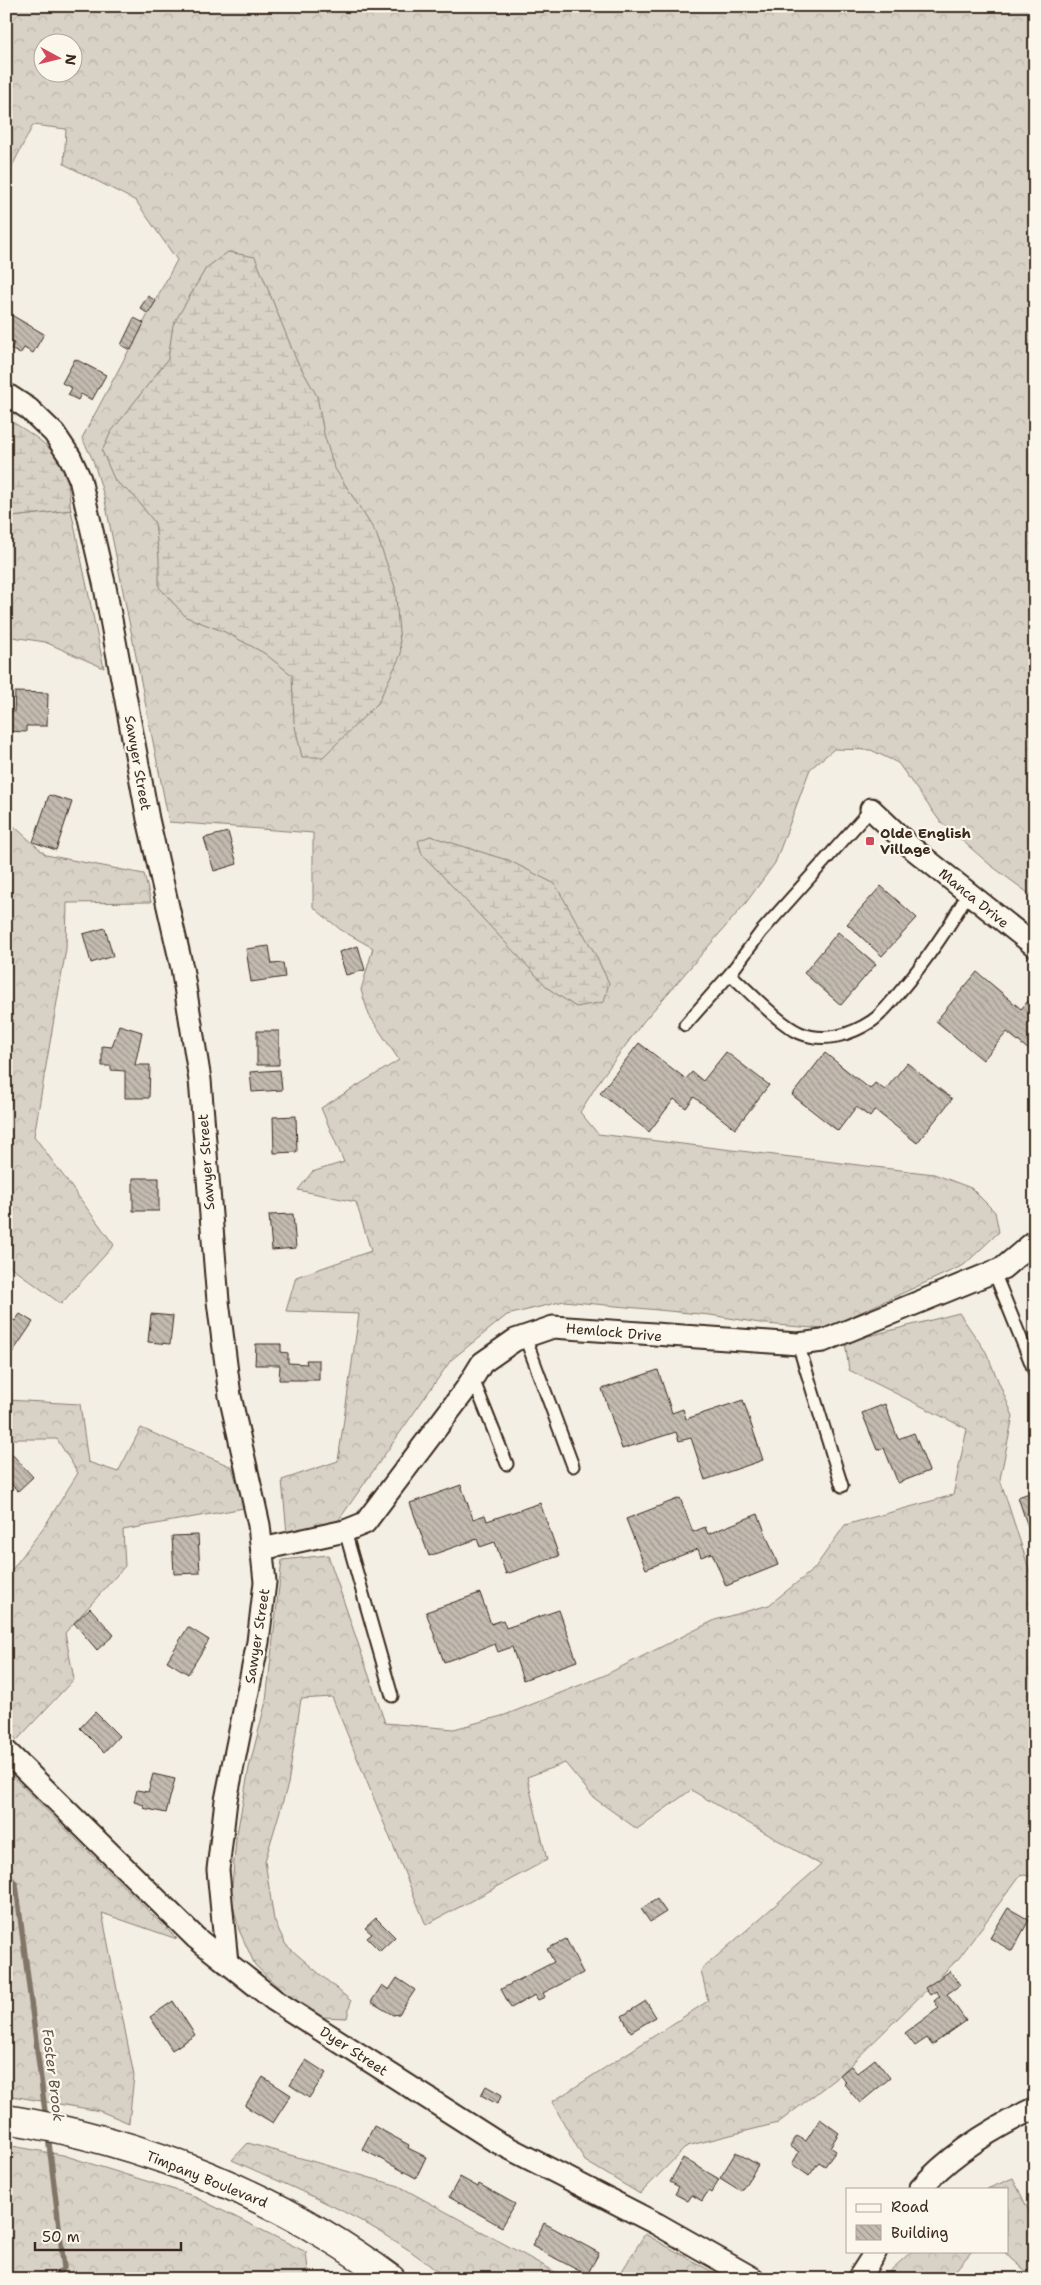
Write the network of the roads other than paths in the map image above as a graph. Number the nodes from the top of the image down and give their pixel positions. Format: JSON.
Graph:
{"nodes":[{"id":1,"x":6,"y":394,"type":"edge"},
{"id":2,"x":871,"y":809,"type":"joint"},
{"id":3,"x":968,"y":893,"type":"junction"},
{"id":4,"x":1035,"y":946,"type":"edge"},
{"id":5,"x":730,"y":974,"type":"junction"},
{"id":6,"x":685,"y":1025,"type":"dead end"},
{"id":7,"x":1035,"y":1241,"type":"edge"},
{"id":8,"x":994,"y":1272,"type":"junction"},
{"id":9,"x":525,"y":1337,"type":"junction"},
{"id":10,"x":798,"y":1344,"type":"junction"},
{"id":11,"x":1035,"y":1373,"type":"edge"},
{"id":12,"x":473,"y":1379,"type":"junction"},
{"id":13,"x":508,"y":1464,"type":"dead end"},
{"id":14,"x":573,"y":1466,"type":"dead end"},
{"id":15,"x":842,"y":1486,"type":"dead end"},
{"id":16,"x":344,"y":1531,"type":"junction"},
{"id":17,"x":262,"y":1549,"type":"junction"},
{"id":18,"x":392,"y":1696,"type":"dead end"},
{"id":19,"x":6,"y":1751,"type":"edge"},
{"id":20,"x":227,"y":1963,"type":"junction"},
{"id":21,"x":1035,"y":2108,"type":"edge"},
{"id":22,"x":6,"y":2119,"type":"edge"},
{"id":23,"x":921,"y":2188,"type":"edge"},
{"id":24,"x":875,"y":2252,"type":"edge"},
{"id":25,"x":392,"y":2279,"type":"edge"},
{"id":26,"x":754,"y":2279,"type":"edge"},
{"id":27,"x":858,"y":2279,"type":"edge"}],
"edges":[{"from":1,"to":17,"type":"street","name":"Sawyer Street"},
{"from":2,"to":3,"type":"street","name":"Manca Drive"},
{"from":2,"to":5,"type":"lane"},
{"from":3,"to":4,"type":"street","name":"Manca Drive"},
{"from":3,"to":5,"type":"lane"},
{"from":5,"to":6,"type":"lane"},
{"from":7,"to":8,"type":"street","name":"Hemlock Drive"},
{"from":8,"to":10,"type":"street","name":"Hemlock Drive"},
{"from":8,"to":11,"type":"lane"},
{"from":9,"to":10,"type":"street","name":"Hemlock Drive"},
{"from":9,"to":12,"type":"street","name":"Hemlock Drive"},
{"from":9,"to":14,"type":"lane"},
{"from":10,"to":15,"type":"lane"},
{"from":12,"to":13,"type":"lane"},
{"from":12,"to":16,"type":"street","name":"Hemlock Drive"},
{"from":16,"to":17,"type":"street","name":"Hemlock Drive"},
{"from":16,"to":18,"type":"lane"},
{"from":17,"to":20,"type":"street","name":"Sawyer Street"},
{"from":19,"to":20,"type":"street","name":"Dyer Street"},
{"from":20,"to":26,"type":"street","name":"Dyer Street"},
{"from":21,"to":23,"type":"street"},
{"from":22,"to":25,"type":"main road","name":"Timpany Boulevard"},
{"from":24,"to":27,"type":"street"}]}
